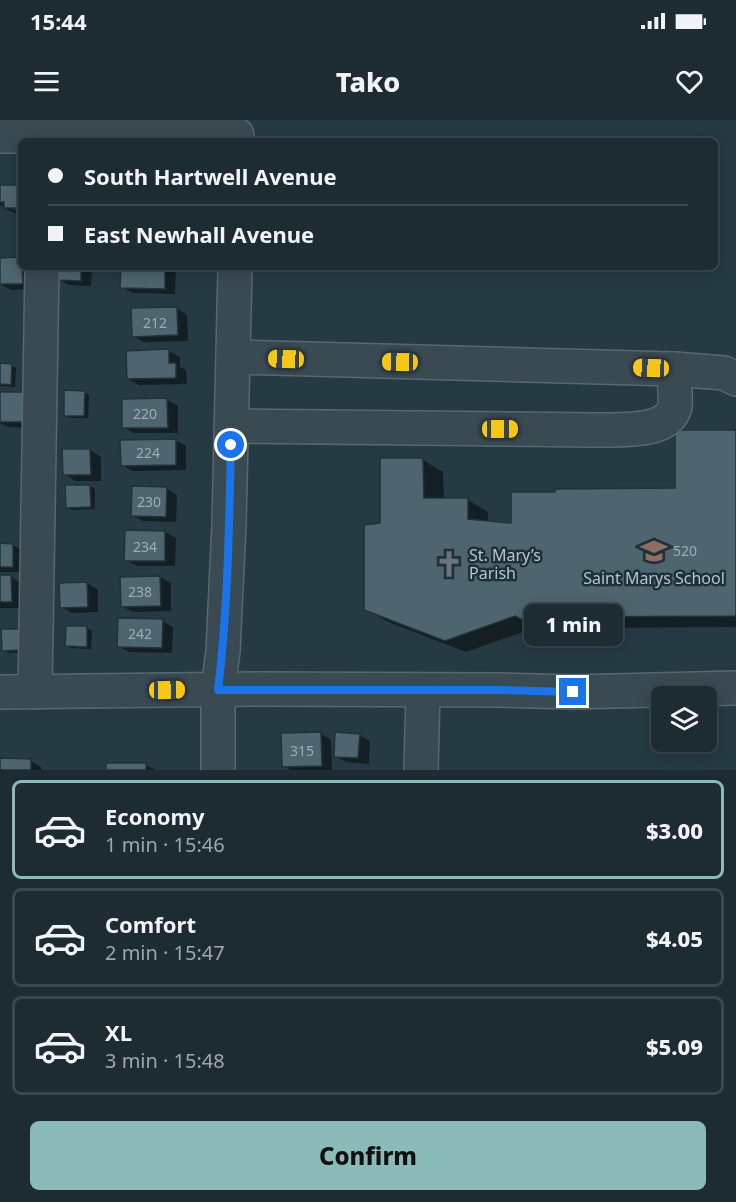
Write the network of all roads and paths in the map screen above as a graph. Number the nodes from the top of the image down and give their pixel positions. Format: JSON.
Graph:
{"nodes":[{"id":1,"x":45,"y":132,"type":"edge"},
{"id":2,"x":238,"y":132,"type":"edge"},
{"id":3,"x":0,"y":136,"type":"edge"},
{"id":4,"x":42,"y":270,"type":"edge"},
{"id":5,"x":235,"y":270,"type":"edge"},
{"id":6,"x":233,"y":357,"type":"junction"},
{"id":7,"x":674,"y":369,"type":"junction"},
{"id":8,"x":736,"y":380,"type":"edge"},
{"id":9,"x":231,"y":426,"type":"junction"},
{"id":10,"x":736,"y":688,"type":"edge"},
{"id":11,"x":218,"y":690,"type":"junction"},
{"id":12,"x":423,"y":691,"type":"junction"},
{"id":13,"x":0,"y":692,"type":"edge"},
{"id":14,"x":35,"y":692,"type":"junction"},
{"id":15,"x":218,"y":770,"type":"edge"},
{"id":16,"x":421,"y":770,"type":"edge"}],
"edges":[{"from":1,"to":2,"type":"street"},
{"from":1,"to":3,"type":"street"},
{"from":4,"to":14,"type":"street"},
{"from":5,"to":6,"type":"street"},
{"from":6,"to":7,"type":"street"},
{"from":6,"to":9,"type":"street"},
{"from":7,"to":8,"type":"street"},
{"from":7,"to":9,"type":"street"},
{"from":9,"to":11,"type":"street"},
{"from":10,"to":12,"type":"street"},
{"from":11,"to":12,"type":"street"},
{"from":11,"to":14,"type":"street"},
{"from":11,"to":15,"type":"street"},
{"from":12,"to":16,"type":"street"},
{"from":13,"to":14,"type":"street"}]}
